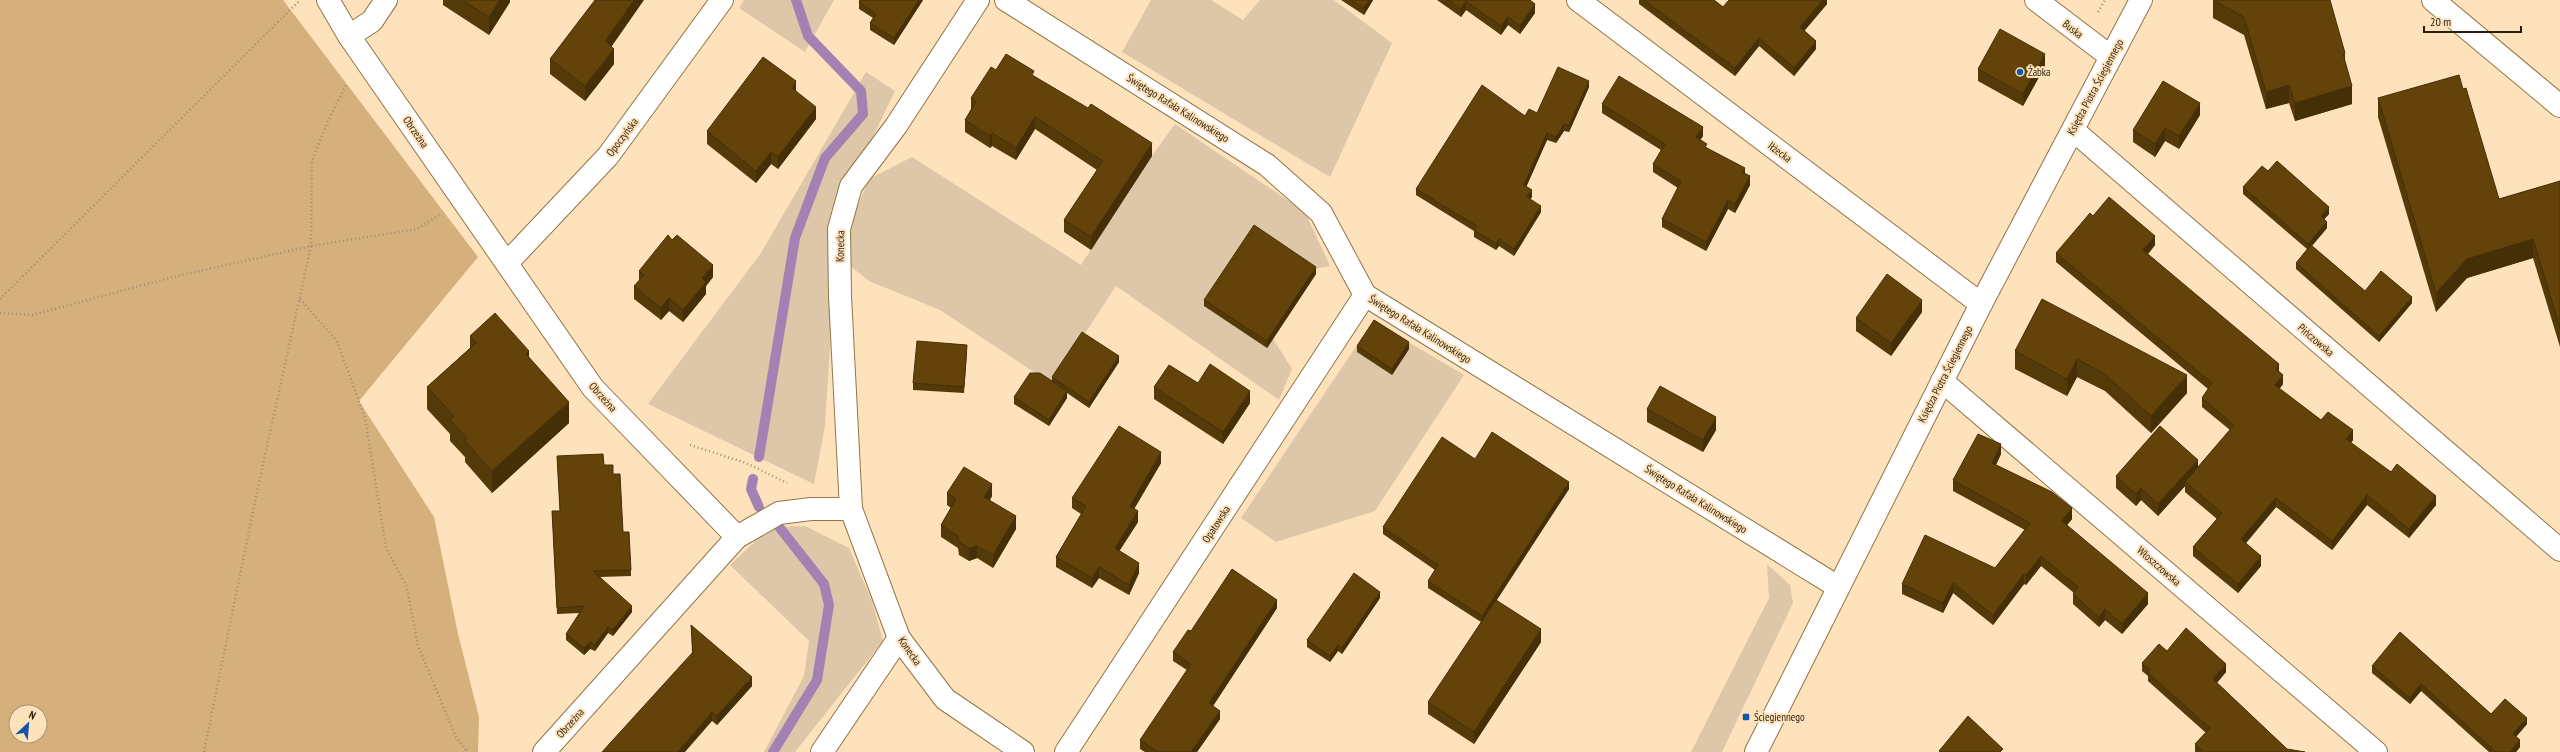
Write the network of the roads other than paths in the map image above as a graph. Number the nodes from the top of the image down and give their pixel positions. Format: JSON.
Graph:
{"nodes":[{"id":1,"x":328,"y":0,"type":"edge"},
{"id":2,"x":386,"y":0,"type":"edge"},
{"id":3,"x":722,"y":0,"type":"edge"},
{"id":4,"x":978,"y":0,"type":"edge"},
{"id":5,"x":1006,"y":0,"type":"edge"},
{"id":6,"x":1578,"y":0,"type":"edge"},
{"id":7,"x":2036,"y":0,"type":"edge"},
{"id":8,"x":2141,"y":0,"type":"edge"},
{"id":9,"x":2433,"y":0,"type":"edge"},
{"id":10,"x":356,"y":44,"type":"junction"},
{"id":11,"x":2111,"y":57,"type":"junction"},
{"id":12,"x":2560,"y":106,"type":"edge"},
{"id":13,"x":2073,"y":130,"type":"junction"},
{"id":14,"x":507,"y":263,"type":"junction"},
{"id":15,"x":1365,"y":295,"type":"junction"},
{"id":16,"x":1981,"y":304,"type":"junction"},
{"id":17,"x":1942,"y":380,"type":"junction"},
{"id":18,"x":851,"y":509,"type":"junction"},
{"id":19,"x":737,"y":537,"type":"junction"},
{"id":20,"x":2560,"y":550,"type":"edge"},
{"id":21,"x":1838,"y":587,"type":"junction"},
{"id":22,"x":899,"y":638,"type":"junction"},
{"id":23,"x":544,"y":752,"type":"edge"},
{"id":24,"x":822,"y":752,"type":"edge"},
{"id":25,"x":1023,"y":752,"type":"edge"},
{"id":26,"x":1066,"y":752,"type":"edge"},
{"id":27,"x":1756,"y":752,"type":"edge"},
{"id":28,"x":2376,"y":752,"type":"edge"}],
"edges":[{"from":1,"to":10,"type":"street","name":"Obrzeżna"},
{"from":2,"to":10,"type":"street"},
{"from":3,"to":14,"type":"street","name":"Opoczyńska"},
{"from":4,"to":18,"type":"street","name":"Konecka"},
{"from":5,"to":15,"type":"street","name":"Świętego Rafała Kalinowskiego"},
{"from":6,"to":16,"type":"street","name":"Iłżecka"},
{"from":7,"to":11,"type":"street","name":"Buska"},
{"from":8,"to":11,"type":"street","name":"Księdza Piotra Ściegiennego"},
{"from":9,"to":12,"type":"street"},
{"from":10,"to":14,"type":"street","name":"Obrzeżna"},
{"from":11,"to":13,"type":"street","name":"Księdza Piotra Ściegiennego"},
{"from":13,"to":16,"type":"street","name":"Księdza Piotra Ściegiennego"},
{"from":13,"to":20,"type":"street","name":"Pińczowska"},
{"from":14,"to":19,"type":"street","name":"Obrzeżna"},
{"from":15,"to":21,"type":"street","name":"Świętego Rafała Kalinowskiego"},
{"from":15,"to":26,"type":"street","name":"Opatowska"},
{"from":16,"to":17,"type":"street","name":"Księdza Piotra Ściegiennego"},
{"from":17,"to":21,"type":"street","name":"Księdza Piotra Ściegiennego"},
{"from":17,"to":28,"type":"street","name":"Włoszczowska"},
{"from":18,"to":19,"type":"street"},
{"from":18,"to":22,"type":"street","name":"Konecka"},
{"from":19,"to":23,"type":"street","name":"Obrzeżna"},
{"from":21,"to":27,"type":"street","name":"Księdza Piotra Ściegiennego"},
{"from":22,"to":24,"type":"street"},
{"from":22,"to":25,"type":"street","name":"Konecka"}]}
